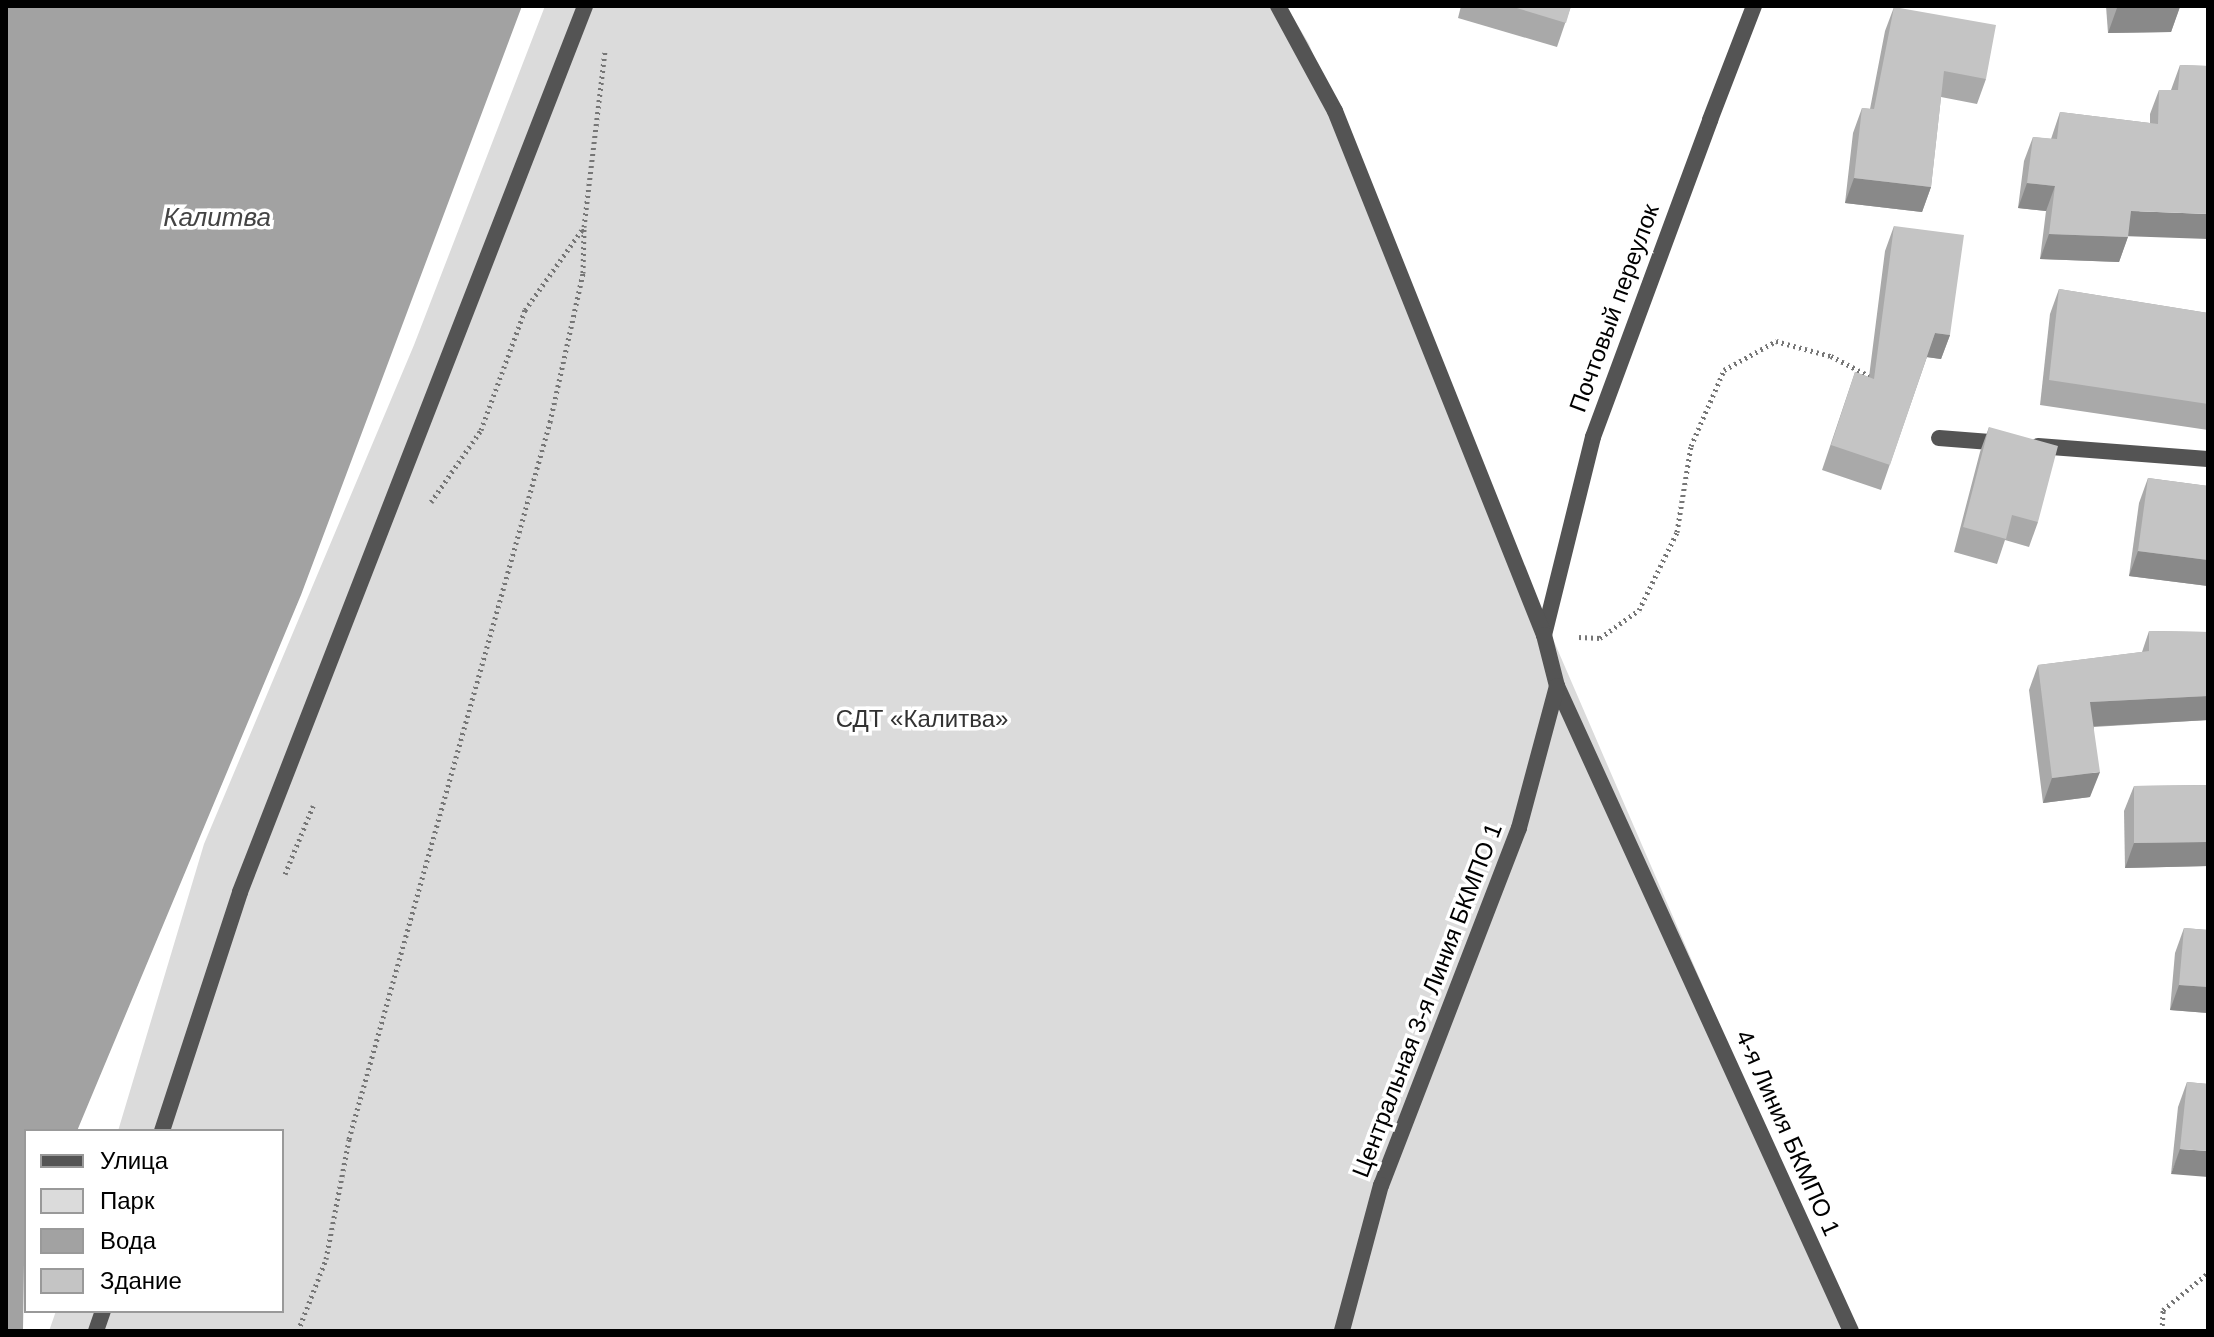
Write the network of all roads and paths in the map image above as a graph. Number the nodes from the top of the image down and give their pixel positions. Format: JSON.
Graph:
{"nodes":[{"id":1,"x":585,"y":6,"type":"edge"},
{"id":2,"x":1278,"y":6,"type":"edge"},
{"id":3,"x":1754,"y":6,"type":"edge"},
{"id":4,"x":606,"y":39,"type":"dead end"},
{"id":5,"x":584,"y":227,"type":"junction"},
{"id":6,"x":1883,"y":384,"type":"edge"},
{"id":7,"x":1939,"y":438,"type":"dead end"},
{"id":8,"x":2208,"y":459,"type":"edge"},
{"id":9,"x":426,"y":513,"type":"dead end"},
{"id":10,"x":1544,"y":635,"type":"junction"},
{"id":11,"x":1600,"y":638,"type":"dead end"},
{"id":12,"x":1557,"y":686,"type":"junction"},
{"id":13,"x":316,"y":797,"type":"dead end"},
{"id":14,"x":281,"y":883,"type":"dead end"},
{"id":15,"x":163,"y":1129,"type":"edge"},
{"id":16,"x":2208,"y":1273,"type":"edge"},
{"id":17,"x":298,"y":1331,"type":"edge"},
{"id":18,"x":1342,"y":1331,"type":"edge"},
{"id":19,"x":1851,"y":1331,"type":"edge"},
{"id":20,"x":2162,"y":1331,"type":"edge"}],
"edges":[{"from":1,"to":15,"type":"street"},
{"from":2,"to":10,"type":"street","name":"4-я Линия БКМПО 1"},
{"from":3,"to":10,"type":"street","name":"Почтовый переулок"},
{"from":4,"to":5,"type":"path"},
{"from":5,"to":9,"type":"path"},
{"from":5,"to":17,"type":"path"},
{"from":6,"to":11,"type":"path"},
{"from":7,"to":8,"type":"street"},
{"from":10,"to":12,"type":"street","name":"4-я Линия БКМПО 1"},
{"from":12,"to":18,"type":"street","name":"Центральная 3-я Линия БКМПО 1"},
{"from":12,"to":19,"type":"street","name":"4-я Линия БКМПО 1"},
{"from":13,"to":14,"type":"path"},
{"from":16,"to":20,"type":"path"}]}
